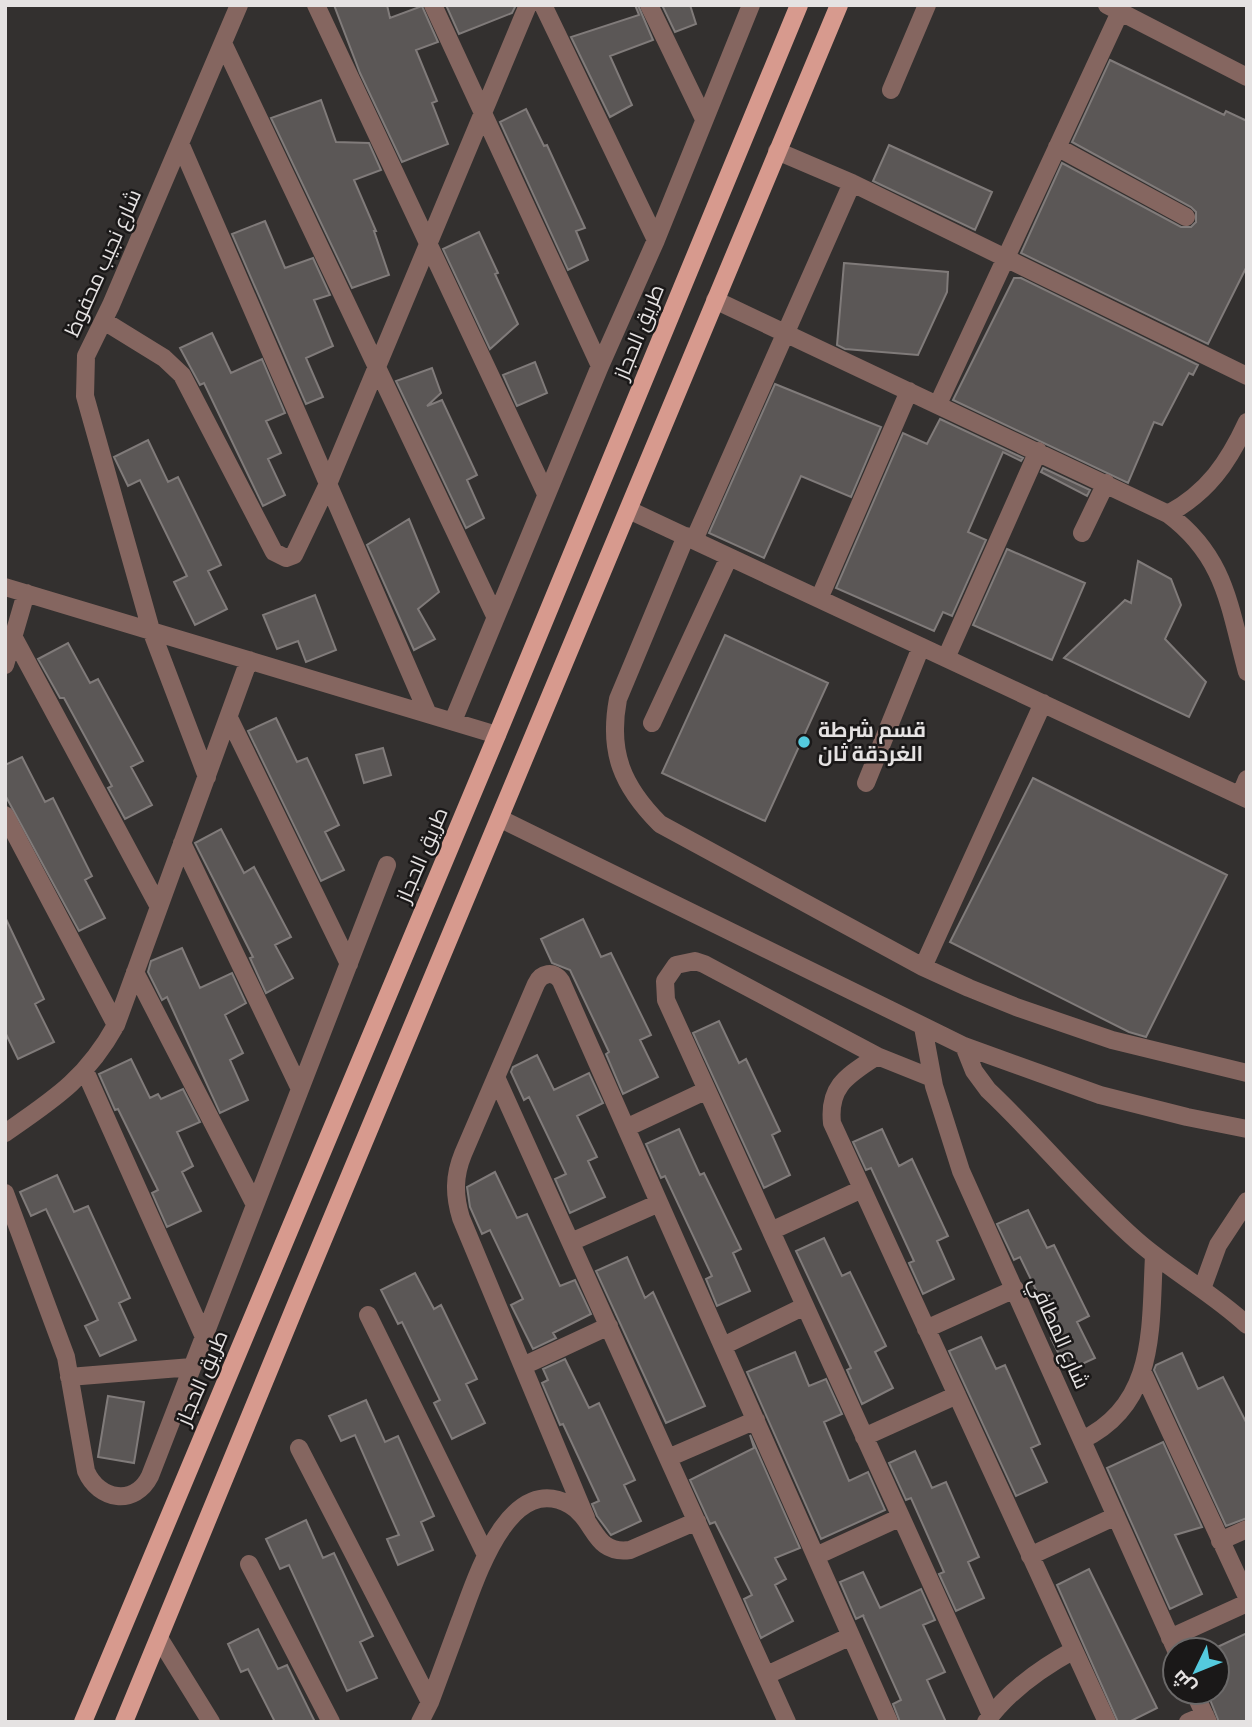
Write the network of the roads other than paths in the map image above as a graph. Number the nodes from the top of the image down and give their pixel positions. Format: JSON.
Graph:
{"nodes":[{"id":1,"x":239,"y":5,"type":"edge"},
{"id":2,"x":316,"y":5,"type":"edge"},
{"id":3,"x":433,"y":5,"type":"edge"},
{"id":4,"x":528,"y":5,"type":"edge"},
{"id":5,"x":543,"y":5,"type":"edge"},
{"id":6,"x":649,"y":5,"type":"edge"},
{"id":7,"x":751,"y":5,"type":"edge"},
{"id":8,"x":799,"y":5,"type":"edge"},
{"id":9,"x":839,"y":5,"type":"edge"},
{"id":10,"x":927,"y":5,"type":"edge"},
{"id":11,"x":1114,"y":9,"type":"edge"},
{"id":12,"x":223,"y":43,"type":"junction"},
{"id":13,"x":1247,"y":77,"type":"edge"},
{"id":14,"x":891,"y":90,"type":"dead end"},
{"id":15,"x":484,"y":113,"type":"junction"},
{"id":16,"x":704,"y":119,"type":"junction"},
{"id":17,"x":180,"y":143,"type":"junction"},
{"id":18,"x":1057,"y":147,"type":"junction"},
{"id":19,"x":777,"y":151,"type":"junction"},
{"id":20,"x":852,"y":183,"type":"junction"},
{"id":21,"x":1186,"y":217,"type":"dead end"},
{"id":22,"x":656,"y":240,"type":"junction"},
{"id":23,"x":428,"y":244,"type":"junction"},
{"id":24,"x":1006,"y":258,"type":"junction"},
{"id":25,"x":715,"y":300,"type":"junction"},
{"id":26,"x":104,"y":321,"type":"junction"},
{"id":27,"x":786,"y":334,"type":"junction"},
{"id":28,"x":377,"y":366,"type":"junction"},
{"id":29,"x":600,"y":366,"type":"junction"},
{"id":30,"x":1247,"y":376,"type":"edge"},
{"id":31,"x":909,"y":391,"type":"junction"},
{"id":32,"x":938,"y":404,"type":"junction"},
{"id":33,"x":1247,"y":422,"type":"edge"},
{"id":34,"x":1038,"y":451,"type":"junction"},
{"id":35,"x":1106,"y":483,"type":"junction"},
{"id":36,"x":328,"y":484,"type":"junction"},
{"id":37,"x":546,"y":494,"type":"junction"},
{"id":38,"x":629,"y":510,"type":"junction"},
{"id":39,"x":1168,"y":514,"type":"junction"},
{"id":40,"x":1082,"y":533,"type":"dead end"},
{"id":41,"x":690,"y":538,"type":"junction"},
{"id":42,"x":729,"y":556,"type":"junction"},
{"id":43,"x":5,"y":587,"type":"edge"},
{"id":44,"x":26,"y":593,"type":"junction"},
{"id":45,"x":819,"y":599,"type":"junction"},
{"id":46,"x":495,"y":617,"type":"junction"},
{"id":47,"x":151,"y":630,"type":"junction"},
{"id":48,"x":13,"y":636,"type":"junction"},
{"id":49,"x":921,"y":647,"type":"junction"},
{"id":50,"x":946,"y":658,"type":"junction"},
{"id":51,"x":249,"y":660,"type":"junction"},
{"id":52,"x":5,"y":664,"type":"edge"},
{"id":53,"x":1247,"y":672,"type":"edge"},
{"id":54,"x":1043,"y":703,"type":"junction"},
{"id":55,"x":428,"y":714,"type":"junction"},
{"id":56,"x":229,"y":718,"type":"junction"},
{"id":57,"x":453,"y":722,"type":"junction"},
{"id":58,"x":652,"y":723,"type":"dead end"},
{"id":59,"x":497,"y":735,"type":"junction"},
{"id":60,"x":207,"y":777,"type":"junction"},
{"id":61,"x":866,"y":783,"type":"dead end"},
{"id":62,"x":1245,"y":791,"type":"edge"},
{"id":63,"x":5,"y":815,"type":"edge"},
{"id":64,"x":500,"y":819,"type":"junction"},
{"id":65,"x":183,"y":844,"type":"junction"},
{"id":66,"x":387,"y":864,"type":"dead end"},
{"id":67,"x":159,"y":907,"type":"junction"},
{"id":68,"x":349,"y":964,"type":"junction"},
{"id":69,"x":923,"y":967,"type":"junction"},
{"id":70,"x":135,"y":972,"type":"junction"},
{"id":71,"x":116,"y":1025,"type":"junction"},
{"id":72,"x":923,"y":1027,"type":"junction"},
{"id":73,"x":964,"y":1046,"type":"junction"},
{"id":74,"x":877,"y":1056,"type":"junction"},
{"id":75,"x":85,"y":1071,"type":"junction"},
{"id":76,"x":1247,"y":1073,"type":"edge"},
{"id":77,"x":496,"y":1077,"type":"junction"},
{"id":78,"x":932,"y":1078,"type":"junction"},
{"id":79,"x":300,"y":1089,"type":"junction"},
{"id":80,"x":707,"y":1090,"type":"junction"},
{"id":81,"x":626,"y":1128,"type":"junction"},
{"id":82,"x":1247,"y":1129,"type":"edge"},
{"id":83,"x":5,"y":1133,"type":"edge"},
{"id":84,"x":862,"y":1189,"type":"junction"},
{"id":85,"x":5,"y":1193,"type":"edge"},
{"id":86,"x":1247,"y":1201,"type":"edge"},
{"id":87,"x":659,"y":1203,"type":"junction"},
{"id":88,"x":255,"y":1205,"type":"junction"},
{"id":89,"x":771,"y":1231,"type":"junction"},
{"id":90,"x":571,"y":1242,"type":"junction"},
{"id":91,"x":1154,"y":1256,"type":"junction"},
{"id":92,"x":1014,"y":1289,"type":"junction"},
{"id":93,"x":1202,"y":1289,"type":"junction"},
{"id":94,"x":805,"y":1306,"type":"junction"},
{"id":95,"x":368,"y":1315,"type":"dead end"},
{"id":96,"x":1247,"y":1325,"type":"edge"},
{"id":97,"x":609,"y":1326,"type":"junction"},
{"id":98,"x":926,"y":1329,"type":"junction"},
{"id":99,"x":204,"y":1338,"type":"junction"},
{"id":100,"x":723,"y":1346,"type":"junction"},
{"id":101,"x":523,"y":1366,"type":"junction"},
{"id":102,"x":192,"y":1367,"type":"junction"},
{"id":103,"x":1143,"y":1373,"type":"junction"},
{"id":104,"x":69,"y":1377,"type":"junction"},
{"id":105,"x":957,"y":1395,"type":"junction"},
{"id":106,"x":756,"y":1420,"type":"junction"},
{"id":107,"x":864,"y":1437,"type":"junction"},
{"id":108,"x":1082,"y":1440,"type":"junction"},
{"id":109,"x":299,"y":1448,"type":"dead end"},
{"id":110,"x":668,"y":1458,"type":"junction"},
{"id":111,"x":1116,"y":1516,"type":"junction"},
{"id":112,"x":901,"y":1517,"type":"junction"},
{"id":113,"x":586,"y":1518,"type":"junction"},
{"id":114,"x":697,"y":1521,"type":"junction"},
{"id":115,"x":1247,"y":1528,"type":"edge"},
{"id":116,"x":1220,"y":1541,"type":"junction"},
{"id":117,"x":485,"y":1553,"type":"junction"},
{"id":118,"x":816,"y":1556,"type":"junction"},
{"id":119,"x":1030,"y":1556,"type":"junction"},
{"id":120,"x":249,"y":1564,"type":"dead end"},
{"id":121,"x":1247,"y":1597,"type":"edge"},
{"id":122,"x":1247,"y":1603,"type":"edge"},
{"id":123,"x":851,"y":1636,"type":"junction"},
{"id":124,"x":1169,"y":1636,"type":"edge"},
{"id":125,"x":1187,"y":1636,"type":"edge"},
{"id":126,"x":159,"y":1638,"type":"junction"},
{"id":127,"x":1074,"y":1650,"type":"junction"},
{"id":128,"x":767,"y":1675,"type":"junction"},
{"id":129,"x":430,"y":1702,"type":"junction"},
{"id":130,"x":989,"y":1719,"type":"edge"},
{"id":131,"x":83,"y":1722,"type":"edge"},
{"id":132,"x":124,"y":1722,"type":"edge"},
{"id":133,"x":211,"y":1722,"type":"edge"},
{"id":134,"x":331,"y":1722,"type":"edge"},
{"id":135,"x":420,"y":1722,"type":"edge"},
{"id":136,"x":787,"y":1722,"type":"edge"},
{"id":137,"x":889,"y":1722,"type":"edge"},
{"id":138,"x":1107,"y":1722,"type":"edge"}],
"edges":[{"from":1,"to":12,"type":"street","name":"شارع نجيب محفوظ"},
{"from":2,"to":23,"type":"street"},
{"from":3,"to":15,"type":"street"},
{"from":4,"to":15,"type":"street"},
{"from":5,"to":22,"type":"street"},
{"from":6,"to":16,"type":"street"},
{"from":7,"to":16,"type":"street"},
{"from":8,"to":59,"type":"main road","name":"طريق الحجاز"},
{"from":9,"to":19,"type":"main road"},
{"from":10,"to":14,"type":"street"},
{"from":11,"to":13,"type":"street"},
{"from":11,"to":18,"type":"street"},
{"from":12,"to":17,"type":"street","name":"شارع نجيب محفوظ"},
{"from":12,"to":28,"type":"street"},
{"from":15,"to":23,"type":"street"},
{"from":15,"to":29,"type":"street"},
{"from":16,"to":22,"type":"street"},
{"from":17,"to":26,"type":"street","name":"شارع نجيب محفوظ"},
{"from":17,"to":36,"type":"street"},
{"from":18,"to":21,"type":"street"},
{"from":18,"to":24,"type":"street"},
{"from":19,"to":20,"type":"street"},
{"from":19,"to":25,"type":"main road"},
{"from":20,"to":24,"type":"street"},
{"from":20,"to":27,"type":"street"},
{"from":22,"to":29,"type":"street"},
{"from":23,"to":28,"type":"street"},
{"from":23,"to":37,"type":"street"},
{"from":24,"to":30,"type":"street"},
{"from":24,"to":32,"type":"street"},
{"from":25,"to":27,"type":"street"},
{"from":25,"to":38,"type":"main road"},
{"from":26,"to":36,"type":"street"},
{"from":26,"to":47,"type":"street","name":"شارع نجيب محفوظ"},
{"from":27,"to":31,"type":"street"},
{"from":27,"to":41,"type":"street"},
{"from":28,"to":36,"type":"street"},
{"from":28,"to":46,"type":"street"},
{"from":29,"to":37,"type":"street"},
{"from":31,"to":32,"type":"street"},
{"from":31,"to":45,"type":"street"},
{"from":32,"to":34,"type":"street"},
{"from":33,"to":39,"type":"street"},
{"from":34,"to":35,"type":"street"},
{"from":34,"to":50,"type":"street"},
{"from":35,"to":39,"type":"street"},
{"from":35,"to":40,"type":"street"},
{"from":36,"to":55,"type":"street"},
{"from":37,"to":46,"type":"street"},
{"from":38,"to":41,"type":"street"},
{"from":38,"to":64,"type":"main road"},
{"from":39,"to":53,"type":"street"},
{"from":41,"to":42,"type":"street"},
{"from":41,"to":69,"type":"street"},
{"from":42,"to":45,"type":"street"},
{"from":42,"to":58,"type":"street"},
{"from":43,"to":44,"type":"street"},
{"from":44,"to":47,"type":"street"},
{"from":44,"to":48,"type":"street"},
{"from":45,"to":49,"type":"street"},
{"from":46,"to":57,"type":"street"},
{"from":47,"to":51,"type":"street"},
{"from":47,"to":60,"type":"street","name":"شارع نجيب محفوظ"},
{"from":48,"to":52,"type":"street"},
{"from":48,"to":67,"type":"street"},
{"from":49,"to":50,"type":"street"},
{"from":49,"to":61,"type":"street"},
{"from":50,"to":54,"type":"street"},
{"from":51,"to":55,"type":"street"},
{"from":51,"to":56,"type":"street"},
{"from":54,"to":62,"type":"street"},
{"from":54,"to":69,"type":"street"},
{"from":55,"to":57,"type":"street"},
{"from":56,"to":60,"type":"street"},
{"from":56,"to":68,"type":"street"},
{"from":57,"to":59,"type":"street"},
{"from":59,"to":131,"type":"main road","name":"طريق الحجاز"},
{"from":60,"to":65,"type":"street"},
{"from":63,"to":71,"type":"street"},
{"from":64,"to":72,"type":"street"},
{"from":64,"to":126,"type":"main road"},
{"from":65,"to":67,"type":"street"},
{"from":65,"to":79,"type":"street"},
{"from":66,"to":68,"type":"street"},
{"from":67,"to":70,"type":"street"},
{"from":68,"to":79,"type":"street"},
{"from":69,"to":76,"type":"street"},
{"from":70,"to":71,"type":"street"},
{"from":70,"to":88,"type":"street"},
{"from":71,"to":75,"type":"street"},
{"from":72,"to":73,"type":"street"},
{"from":72,"to":78,"type":"street","name":"شارع المطافي"},
{"from":73,"to":82,"type":"street"},
{"from":73,"to":91,"type":"street"},
{"from":74,"to":78,"type":"street"},
{"from":74,"to":80,"type":"street"},
{"from":74,"to":84,"type":"street"},
{"from":75,"to":83,"type":"street"},
{"from":75,"to":99,"type":"street"},
{"from":77,"to":81,"type":"street"},
{"from":77,"to":90,"type":"street"},
{"from":77,"to":101,"type":"street"},
{"from":78,"to":92,"type":"street","name":"شارع المطافي"},
{"from":79,"to":88,"type":"street"},
{"from":80,"to":81,"type":"street"},
{"from":80,"to":89,"type":"street"},
{"from":81,"to":87,"type":"street"},
{"from":84,"to":89,"type":"street"},
{"from":84,"to":98,"type":"street"},
{"from":85,"to":104,"type":"street"},
{"from":86,"to":93,"type":"street"},
{"from":87,"to":90,"type":"street"},
{"from":87,"to":100,"type":"street"},
{"from":88,"to":99,"type":"street"},
{"from":89,"to":94,"type":"street"},
{"from":90,"to":97,"type":"street"},
{"from":91,"to":93,"type":"street"},
{"from":91,"to":103,"type":"street"},
{"from":92,"to":98,"type":"street"},
{"from":92,"to":108,"type":"street","name":"شارع المطافي"},
{"from":93,"to":96,"type":"street"},
{"from":94,"to":100,"type":"street"},
{"from":94,"to":107,"type":"street"},
{"from":95,"to":117,"type":"street"},
{"from":97,"to":101,"type":"street"},
{"from":97,"to":110,"type":"street"},
{"from":98,"to":105,"type":"street"},
{"from":99,"to":102,"type":"street"},
{"from":100,"to":106,"type":"street"},
{"from":101,"to":113,"type":"street"},
{"from":102,"to":104,"type":"street"},
{"from":102,"to":104,"type":"street"},
{"from":103,"to":108,"type":"street"},
{"from":103,"to":116,"type":"street"},
{"from":105,"to":107,"type":"street"},
{"from":105,"to":119,"type":"street"},
{"from":106,"to":110,"type":"street"},
{"from":106,"to":118,"type":"street"},
{"from":107,"to":112,"type":"street"},
{"from":108,"to":111,"type":"street","name":"شارع المطافي"},
{"from":109,"to":129,"type":"street"},
{"from":110,"to":114,"type":"street"},
{"from":111,"to":119,"type":"street"},
{"from":111,"to":124,"type":"street","name":"شارع المطافي"},
{"from":112,"to":118,"type":"street"},
{"from":112,"to":130,"type":"street"},
{"from":113,"to":114,"type":"street"},
{"from":113,"to":117,"type":"street"},
{"from":114,"to":128,"type":"street"},
{"from":115,"to":116,"type":"street"},
{"from":116,"to":121,"type":"street"},
{"from":117,"to":129,"type":"street"},
{"from":118,"to":123,"type":"street"},
{"from":119,"to":127,"type":"street"},
{"from":120,"to":134,"type":"street"},
{"from":122,"to":125,"type":"street"},
{"from":123,"to":128,"type":"street"},
{"from":123,"to":137,"type":"street"},
{"from":126,"to":132,"type":"main road"},
{"from":126,"to":133,"type":"street"},
{"from":127,"to":130,"type":"street"},
{"from":127,"to":138,"type":"street"},
{"from":128,"to":136,"type":"street"},
{"from":129,"to":135,"type":"street"}]}
